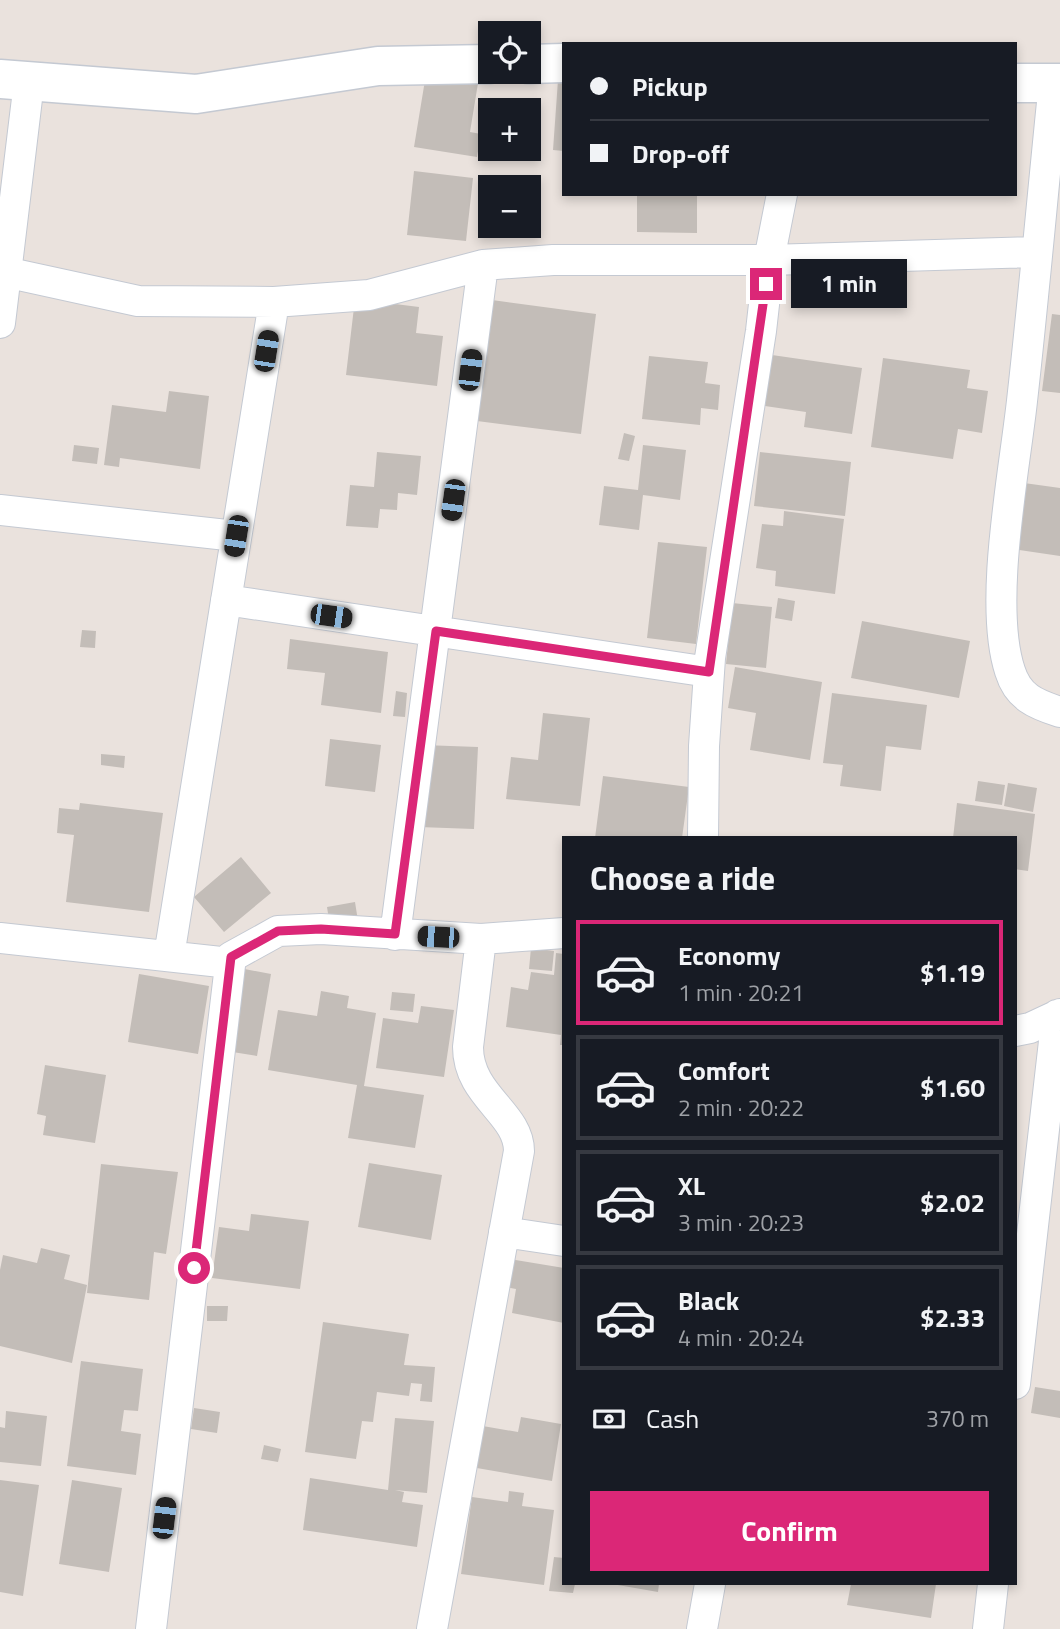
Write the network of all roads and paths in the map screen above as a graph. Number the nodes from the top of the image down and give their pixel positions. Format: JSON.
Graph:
{"nodes":[{"id":1,"x":562,"y":63,"type":"edge"},
{"id":2,"x":478,"y":64,"type":"edge"},
{"id":3,"x":541,"y":64,"type":"edge"},
{"id":4,"x":14,"y":80,"type":"edge"},
{"id":5,"x":1017,"y":83,"type":"edge"},
{"id":6,"x":1057,"y":83,"type":"edge"},
{"id":7,"x":782,"y":196,"type":"edge"},
{"id":8,"x":1036,"y":252,"type":"junction"},
{"id":9,"x":769,"y":260,"type":"junction"},
{"id":10,"x":483,"y":265,"type":"junction"},
{"id":11,"x":4,"y":271,"type":"edge"},
{"id":12,"x":1048,"y":288,"type":"edge"},
{"id":13,"x":274,"y":302,"type":"junction"},
{"id":14,"x":0,"y":323,"type":"edge"},
{"id":15,"x":0,"y":510,"type":"edge"},
{"id":16,"x":236,"y":536,"type":"junction"},
{"id":17,"x":226,"y":600,"type":"junction"},
{"id":18,"x":436,"y":631,"type":"junction"},
{"id":19,"x":709,"y":672,"type":"junction"},
{"id":20,"x":1060,"y":712,"type":"edge"},
{"id":21,"x":703,"y":836,"type":"edge"},
{"id":22,"x":562,"y":933,"type":"edge"},
{"id":23,"x":395,"y":934,"type":"junction"},
{"id":24,"x":0,"y":938,"type":"edge"},
{"id":25,"x":481,"y":939,"type":"junction"},
{"id":26,"x":169,"y":956,"type":"junction"},
{"id":27,"x":230,"y":963,"type":"junction"},
{"id":28,"x":1058,"y":1015,"type":"edge"},
{"id":29,"x":1017,"y":1031,"type":"edge"},
{"id":30,"x":505,"y":1232,"type":"junction"},
{"id":31,"x":562,"y":1241,"type":"edge"},
{"id":32,"x":1017,"y":1367,"type":"edge"},
{"id":33,"x":710,"y":1585,"type":"edge"},
{"id":34,"x":993,"y":1585,"type":"edge"},
{"id":35,"x":151,"y":1629,"type":"edge"},
{"id":36,"x":432,"y":1629,"type":"edge"},
{"id":37,"x":702,"y":1629,"type":"edge"},
{"id":38,"x":988,"y":1629,"type":"edge"}],
"edges":[{"from":1,"to":3,"type":"street"},
{"from":2,"to":4,"type":"street"},
{"from":4,"to":11,"type":"street"},
{"from":5,"to":6,"type":"street"},
{"from":6,"to":8,"type":"street"},
{"from":7,"to":9,"type":"street"},
{"from":8,"to":9,"type":"street"},
{"from":8,"to":12,"type":"street"},
{"from":9,"to":10,"type":"street"},
{"from":9,"to":19,"type":"street"},
{"from":10,"to":13,"type":"street"},
{"from":10,"to":18,"type":"street"},
{"from":11,"to":13,"type":"street"},
{"from":11,"to":14,"type":"street"},
{"from":12,"to":20,"type":"street"},
{"from":13,"to":16,"type":"street"},
{"from":15,"to":16,"type":"street"},
{"from":16,"to":17,"type":"street"},
{"from":17,"to":18,"type":"street"},
{"from":17,"to":26,"type":"street"},
{"from":18,"to":19,"type":"street"},
{"from":18,"to":23,"type":"street"},
{"from":19,"to":21,"type":"street"},
{"from":22,"to":25,"type":"street"},
{"from":23,"to":25,"type":"street"},
{"from":23,"to":27,"type":"street"},
{"from":24,"to":26,"type":"street"},
{"from":25,"to":30,"type":"street"},
{"from":26,"to":27,"type":"street"},
{"from":27,"to":35,"type":"street"},
{"from":28,"to":29,"type":"street"},
{"from":28,"to":32,"type":"street"},
{"from":30,"to":31,"type":"street"},
{"from":30,"to":36,"type":"street"},
{"from":33,"to":37,"type":"street"},
{"from":34,"to":38,"type":"street"}]}
